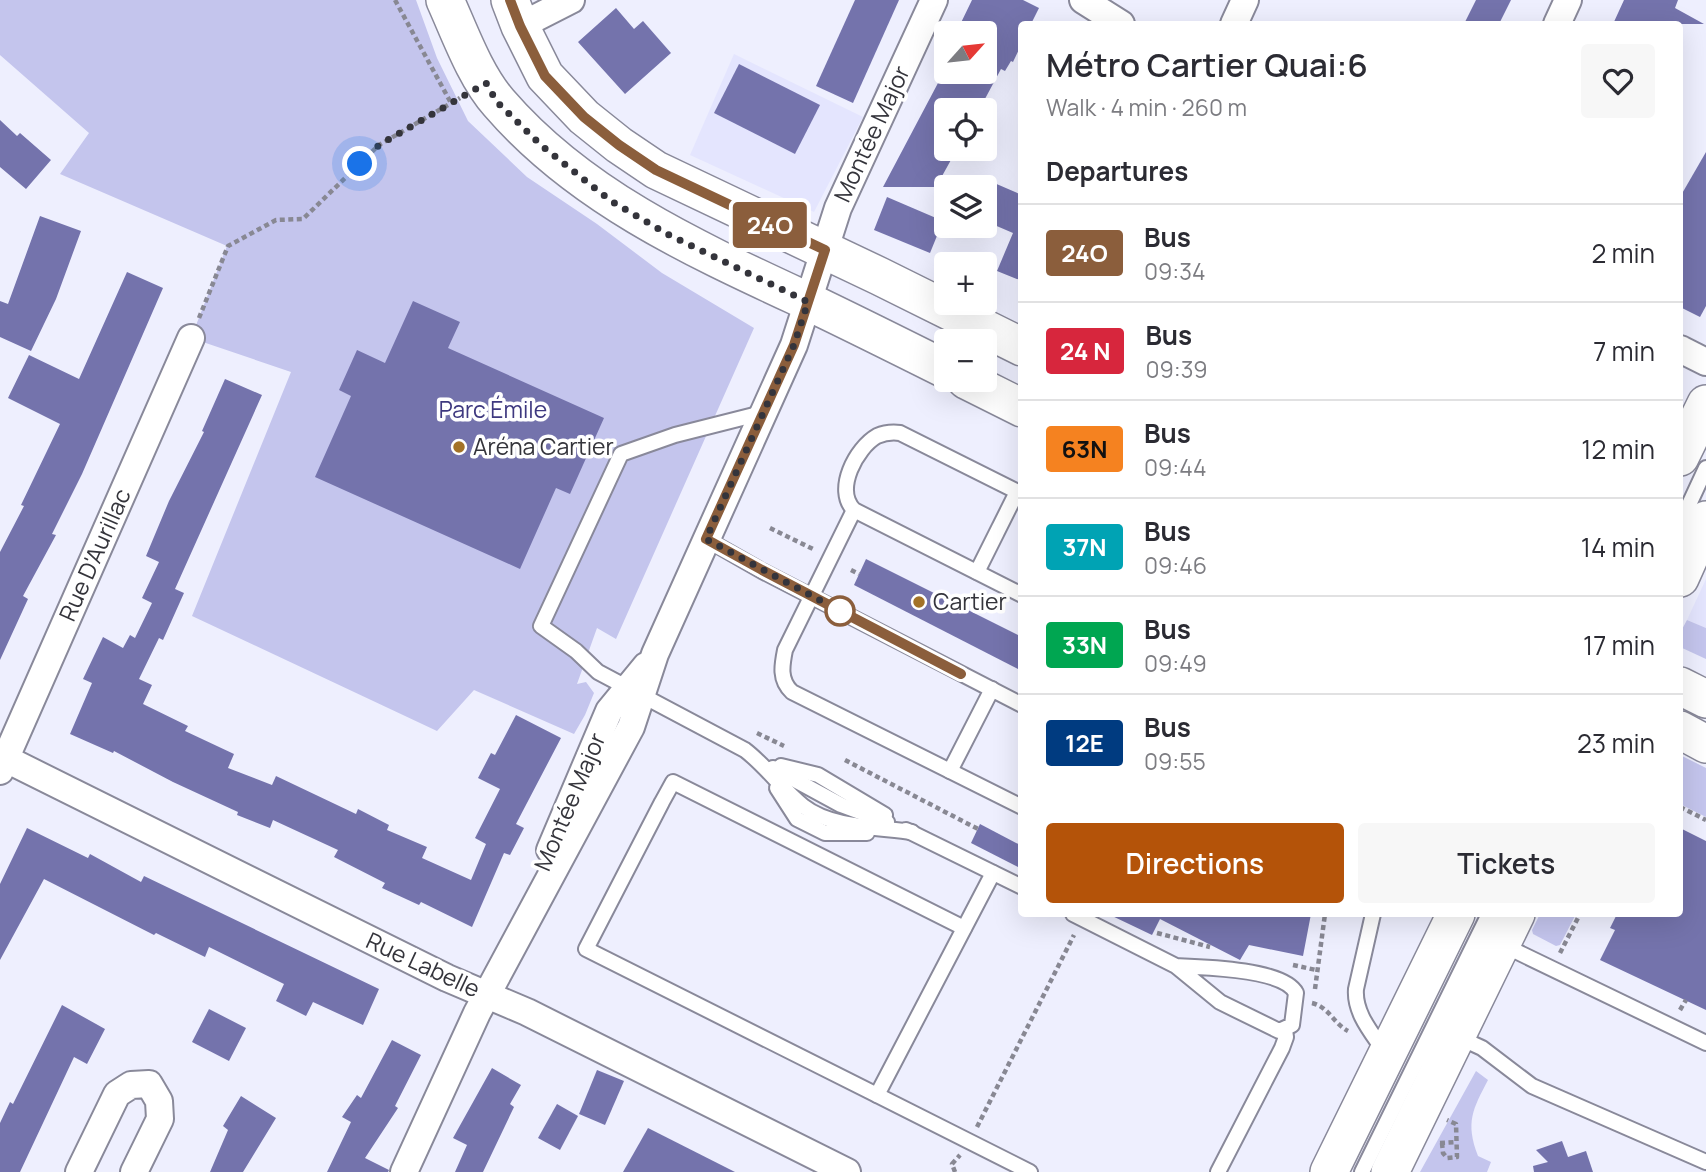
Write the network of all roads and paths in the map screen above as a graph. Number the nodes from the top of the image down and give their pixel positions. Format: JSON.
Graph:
{"nodes":[{"id":1,"x":394,"y":0,"type":"edge"},
{"id":2,"x":445,"y":0,"type":"edge"},
{"id":3,"x":571,"y":0,"type":"edge"},
{"id":4,"x":934,"y":0,"type":"edge"},
{"id":5,"x":1083,"y":0,"type":"edge"},
{"id":6,"x":1245,"y":0,"type":"edge"},
{"id":7,"x":1568,"y":0,"type":"edge"},
{"id":8,"x":515,"y":13,"type":"edge"},
{"id":9,"x":1116,"y":21,"type":"edge"},
{"id":10,"x":1235,"y":21,"type":"edge"},
{"id":11,"x":1558,"y":21,"type":"edge"},
{"id":12,"x":486,"y":83,"type":"junction"},
{"id":13,"x":451,"y":103,"type":"junction"},
{"id":14,"x":825,"y":250,"type":"junction"},
{"id":15,"x":808,"y":302,"type":"junction"},
{"id":16,"x":191,"y":338,"type":"joint"},
{"id":17,"x":1018,"y":345,"type":"edge"},
{"id":18,"x":1683,"y":350,"type":"edge"},
{"id":19,"x":1706,"y":362,"type":"edge"},
{"id":20,"x":934,"y":364,"type":"edge"},
{"id":21,"x":990,"y":392,"type":"edge"},
{"id":22,"x":1706,"y":404,"type":"edge"},
{"id":23,"x":1018,"y":406,"type":"edge"},
{"id":24,"x":762,"y":413,"type":"junction"},
{"id":25,"x":1683,"y":451,"type":"edge"},
{"id":26,"x":1706,"y":468,"type":"edge"},
{"id":27,"x":1018,"y":492,"type":"edge"},
{"id":28,"x":1018,"y":497,"type":"edge"},
{"id":29,"x":854,"y":510,"type":"junction"},
{"id":30,"x":1683,"y":518,"type":"edge"},
{"id":31,"x":1706,"y":520,"type":"edge"},
{"id":32,"x":771,"y":528,"type":"dead end"},
{"id":33,"x":706,"y":539,"type":"junction"},
{"id":34,"x":813,"y":549,"type":"dead end"},
{"id":35,"x":851,"y":570,"type":"dead end"},
{"id":36,"x":1683,"y":571,"type":"edge"},
{"id":37,"x":977,"y":572,"type":"junction"},
{"id":38,"x":859,"y":574,"type":"dead end"},
{"id":39,"x":1018,"y":593,"type":"edge"},
{"id":40,"x":811,"y":596,"type":"junction"},
{"id":41,"x":1683,"y":688,"type":"edge"},
{"id":42,"x":992,"y":690,"type":"junction"},
{"id":43,"x":634,"y":691,"type":"junction"},
{"id":44,"x":1706,"y":699,"type":"edge"},
{"id":45,"x":1018,"y":703,"type":"edge"},
{"id":46,"x":1683,"y":732,"type":"edge"},
{"id":47,"x":1706,"y":744,"type":"edge"},
{"id":48,"x":845,"y":760,"type":"dead end"},
{"id":49,"x":759,"y":761,"type":"junction"},
{"id":50,"x":2,"y":762,"type":"edge"},
{"id":51,"x":950,"y":771,"type":"junction"},
{"id":52,"x":1018,"y":805,"type":"edge"},
{"id":53,"x":1683,"y":808,"type":"edge"},
{"id":54,"x":1706,"y":820,"type":"edge"},
{"id":55,"x":978,"y":829,"type":"dead end"},
{"id":56,"x":912,"y":832,"type":"junction"},
{"id":57,"x":992,"y":873,"type":"junction"},
{"id":58,"x":1018,"y":885,"type":"edge"},
{"id":59,"x":1079,"y":917,"type":"edge"},
{"id":60,"x":1325,"y":917,"type":"edge"},
{"id":61,"x":1372,"y":917,"type":"edge"},
{"id":62,"x":1455,"y":917,"type":"edge"},
{"id":63,"x":1578,"y":917,"type":"edge"},
{"id":64,"x":1502,"y":924,"type":"edge"},
{"id":65,"x":964,"y":928,"type":"junction"},
{"id":66,"x":1075,"y":931,"type":"dead end"},
{"id":67,"x":1153,"y":932,"type":"dead end"},
{"id":68,"x":1219,"y":949,"type":"dead end"},
{"id":69,"x":1560,"y":952,"type":"dead end"},
{"id":70,"x":1176,"y":966,"type":"junction"},
{"id":71,"x":486,"y":995,"type":"junction"},
{"id":72,"x":1686,"y":1000,"type":"dead end"},
{"id":73,"x":1312,"y":1003,"type":"junction"},
{"id":74,"x":1680,"y":1010,"type":"dead end"},
{"id":75,"x":1310,"y":1013,"type":"dead end"},
{"id":76,"x":1285,"y":1030,"type":"junction"},
{"id":77,"x":1457,"y":1036,"type":"junction"},
{"id":78,"x":1705,"y":1040,"type":"edge"},
{"id":79,"x":1372,"y":1046,"type":"junction"},
{"id":80,"x":877,"y":1095,"type":"junction"},
{"id":81,"x":1446,"y":1120,"type":"dead end"},
{"id":82,"x":975,"y":1130,"type":"dead end"},
{"id":83,"x":1434,"y":1141,"type":"dead end"},
{"id":84,"x":1457,"y":1142,"type":"junction"},
{"id":85,"x":1443,"y":1143,"type":"junction"},
{"id":86,"x":955,"y":1159,"type":"dead end"},
{"id":87,"x":1706,"y":1162,"type":"edge"},
{"id":88,"x":79,"y":1172,"type":"edge"},
{"id":89,"x":134,"y":1172,"type":"edge"},
{"id":90,"x":404,"y":1172,"type":"edge"},
{"id":91,"x":847,"y":1172,"type":"edge"},
{"id":92,"x":955,"y":1172,"type":"edge"},
{"id":93,"x":1030,"y":1172,"type":"edge"},
{"id":94,"x":1218,"y":1172,"type":"edge"},
{"id":95,"x":1329,"y":1172,"type":"edge"},
{"id":96,"x":1362,"y":1172,"type":"edge"},
{"id":97,"x":1390,"y":1172,"type":"edge"}],
"edges":[{"from":1,"to":13,"type":"path"},
{"from":2,"to":12,"type":"street"},
{"from":3,"to":8,"type":"street"},
{"from":4,"to":14,"type":"street","name":"Montée Major"},
{"from":5,"to":9,"type":"street"},
{"from":6,"to":10,"type":"street"},
{"from":7,"to":11,"type":"street"},
{"from":8,"to":14,"type":"street"},
{"from":12,"to":13,"type":"path"},
{"from":12,"to":15,"type":"street"},
{"from":13,"to":16,"type":"path"},
{"from":14,"to":15,"type":"street","name":"Montée Major"},
{"from":14,"to":17,"type":"street"},
{"from":15,"to":20,"type":"street"},
{"from":15,"to":24,"type":"street","name":"Montée Major"},
{"from":16,"to":50,"type":"street","name":"Rue D'Aurillac"},
{"from":18,"to":19,"type":"street"},
{"from":21,"to":23,"type":"street"},
{"from":22,"to":25,"type":"street"},
{"from":24,"to":33,"type":"street","name":"Montée Major"},
{"from":24,"to":43,"type":"lane"},
{"from":26,"to":30,"type":"lane"},
{"from":27,"to":29,"type":"lane"},
{"from":28,"to":37,"type":"lane"},
{"from":29,"to":37,"type":"lane"},
{"from":29,"to":40,"type":"lane"},
{"from":31,"to":36,"type":"street"},
{"from":32,"to":34,"type":"path"},
{"from":33,"to":40,"type":"lane"},
{"from":33,"to":43,"type":"street","name":"Montée Major"},
{"from":35,"to":38,"type":"path"},
{"from":37,"to":39,"type":"lane"},
{"from":40,"to":42,"type":"lane"},
{"from":40,"to":51,"type":"lane"},
{"from":41,"to":44,"type":"street"},
{"from":42,"to":45,"type":"lane"},
{"from":42,"to":51,"type":"lane"},
{"from":43,"to":49,"type":"lane"},
{"from":43,"to":71,"type":"street","name":"Montée Major"},
{"from":46,"to":47,"type":"street"},
{"from":48,"to":55,"type":"path"},
{"from":49,"to":56,"type":"lane"},
{"from":49,"to":56,"type":"lane"},
{"from":50,"to":71,"type":"street","name":"Rue Labelle"},
{"from":51,"to":52,"type":"lane"},
{"from":53,"to":54,"type":"path"},
{"from":56,"to":57,"type":"lane"},
{"from":57,"to":58,"type":"lane"},
{"from":57,"to":65,"type":"lane"},
{"from":59,"to":70,"type":"lane"},
{"from":60,"to":73,"type":"path"},
{"from":61,"to":79,"type":"lane"},
{"from":62,"to":79,"type":"street"},
{"from":63,"to":69,"type":"path"},
{"from":64,"to":77,"type":"street"},
{"from":64,"to":78,"type":"lane"},
{"from":64,"to":96,"type":"lane"},
{"from":65,"to":80,"type":"lane"},
{"from":65,"to":80,"type":"lane"},
{"from":66,"to":82,"type":"path"},
{"from":67,"to":68,"type":"path"},
{"from":70,"to":76,"type":"lane"},
{"from":70,"to":76,"type":"lane"},
{"from":71,"to":90,"type":"street","name":"Montée Major"},
{"from":71,"to":91,"type":"street","name":"Rue Labelle"},
{"from":72,"to":74,"type":"path"},
{"from":73,"to":75,"type":"path"},
{"from":73,"to":79,"type":"path"},
{"from":76,"to":94,"type":"lane"},
{"from":77,"to":87,"type":"lane"},
{"from":77,"to":97,"type":"street"},
{"from":79,"to":95,"type":"street"},
{"from":80,"to":93,"type":"lane"},
{"from":81,"to":84,"type":"path"},
{"from":83,"to":85,"type":"path"},
{"from":84,"to":85,"type":"path"},
{"from":84,"to":85,"type":"path"},
{"from":86,"to":92,"type":"path"},
{"from":88,"to":89,"type":"street"}]}
